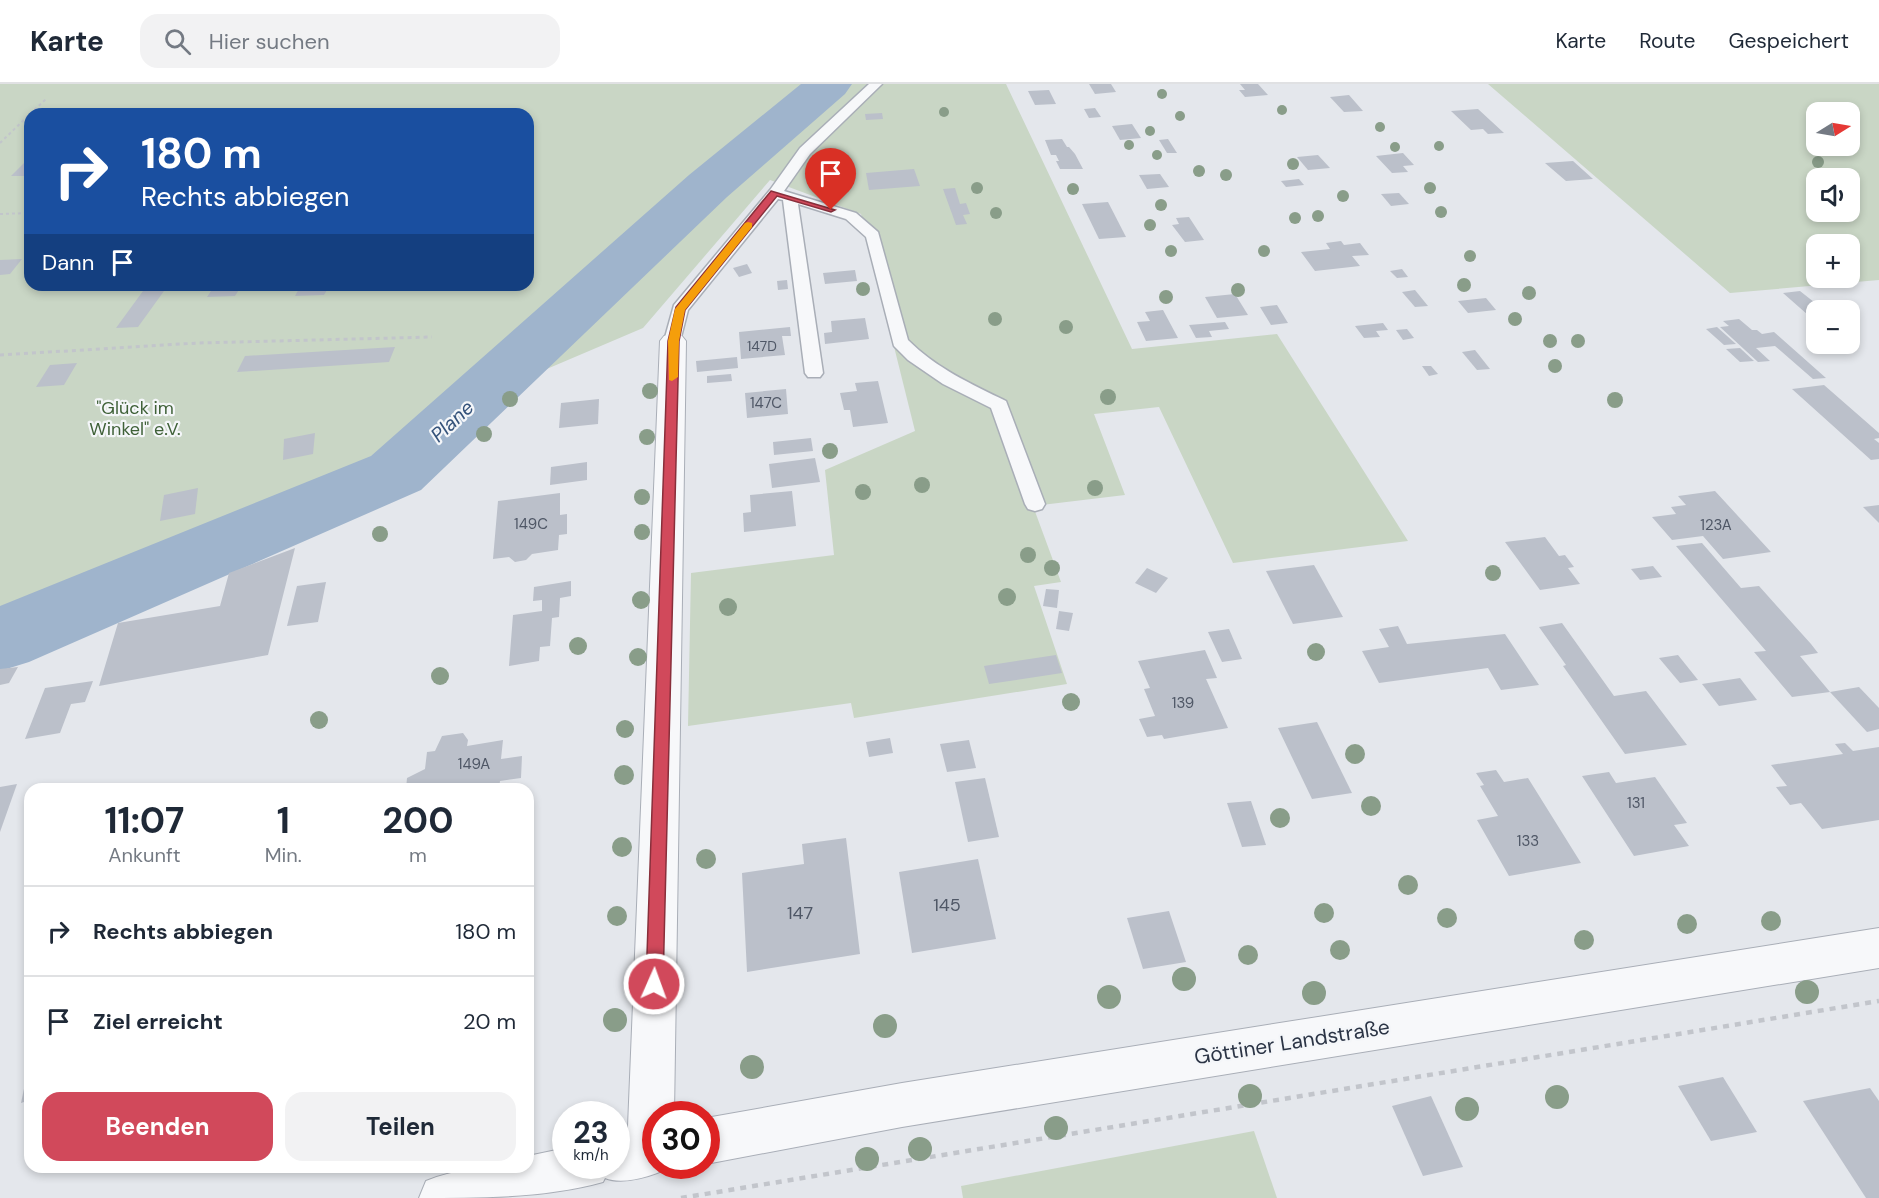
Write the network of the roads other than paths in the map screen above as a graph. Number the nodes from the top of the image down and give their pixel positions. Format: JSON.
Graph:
{"nodes":[{"id":1,"x":876,"y":84,"type":"edge"},
{"id":2,"x":782,"y":195,"type":"junction"},
{"id":3,"x":673,"y":341,"type":"joint"},
{"id":4,"x":814,"y":373,"type":"dead end"},
{"id":5,"x":1035,"y":504,"type":"dead end"},
{"id":6,"x":1879,"y":948,"type":"edge"},
{"id":7,"x":720,"y":1138,"type":"edge"},
{"id":8,"x":640,"y":1154,"type":"edge"},
{"id":9,"x":552,"y":1174,"type":"edge"},
{"id":10,"x":443,"y":1198,"type":"edge"}],
"edges":[{"from":1,"to":2,"type":"lane"},
{"from":2,"to":3,"type":"lane"},
{"from":2,"to":4,"type":"lane"},
{"from":2,"to":5,"type":"lane"},
{"from":3,"to":8,"type":"street"},
{"from":6,"to":7,"type":"street","name":"Göttiner Landstraße"},
{"from":9,"to":10,"type":"street"}]}
